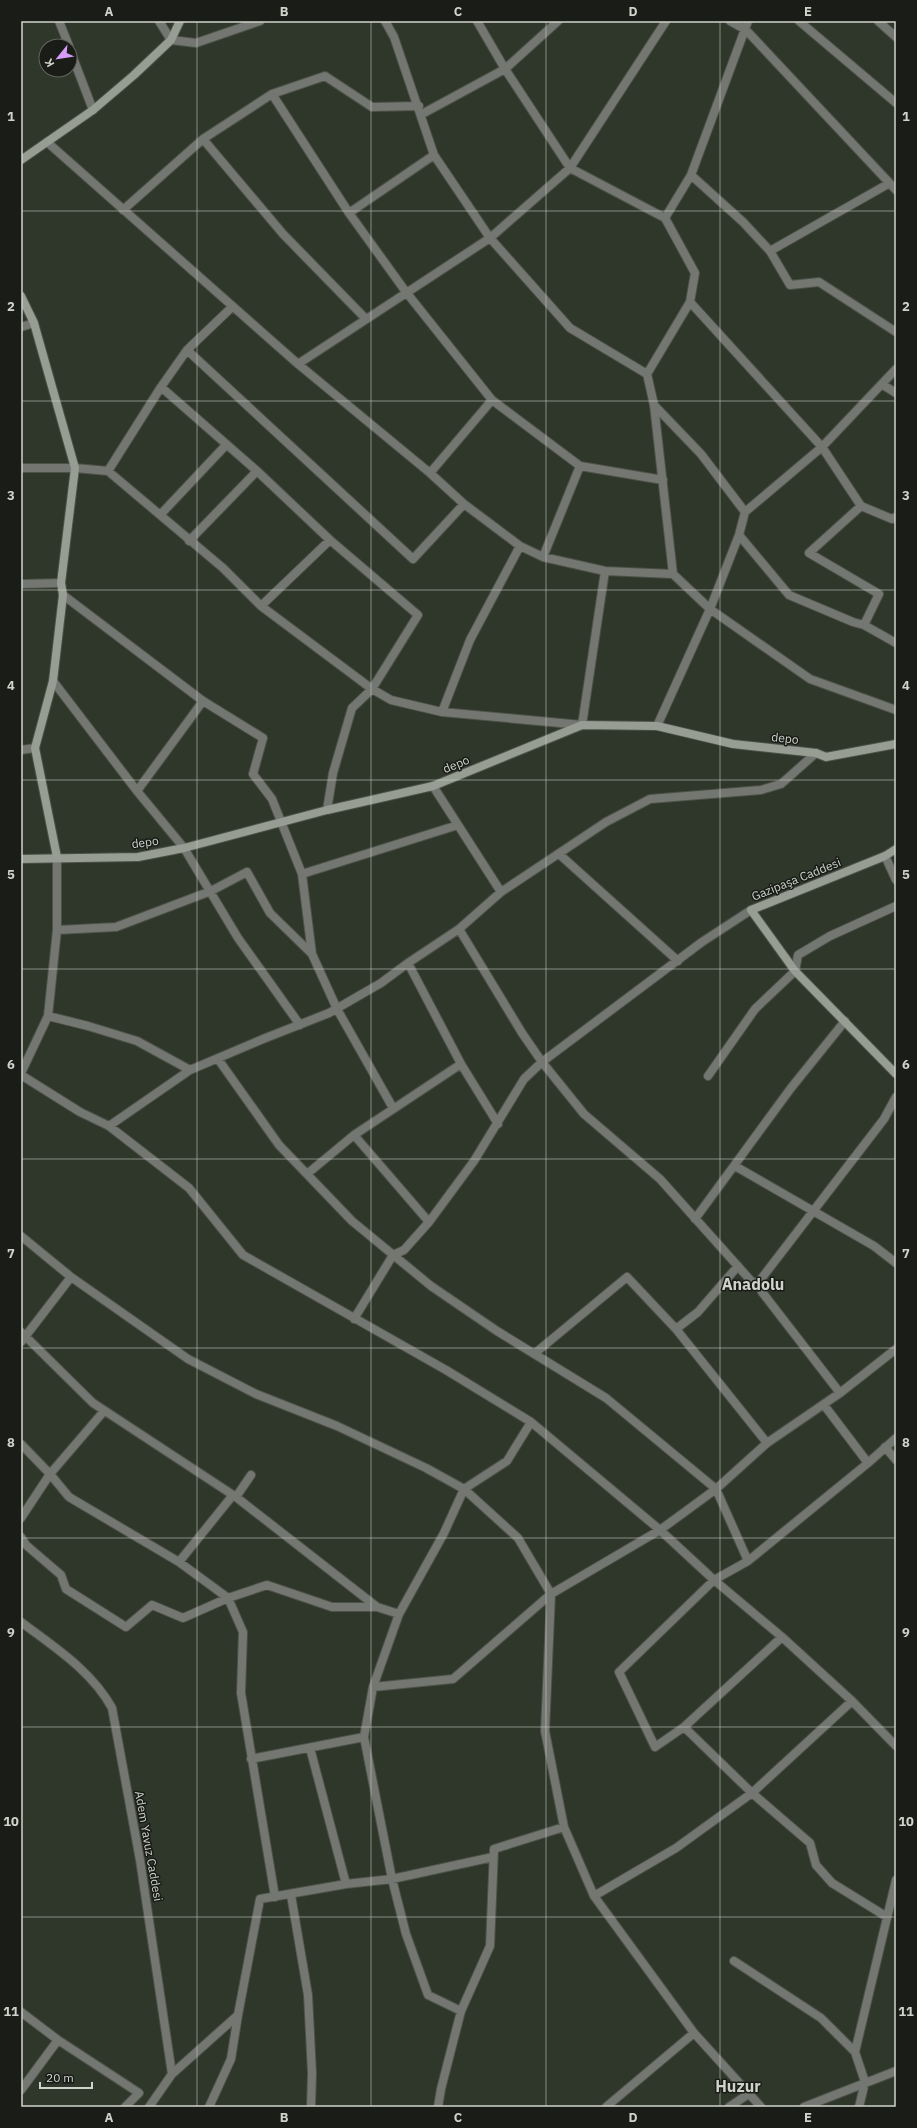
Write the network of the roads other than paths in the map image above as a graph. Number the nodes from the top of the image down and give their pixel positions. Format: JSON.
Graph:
{"nodes":[{"id":1,"x":59,"y":21,"type":"edge"},
{"id":2,"x":159,"y":21,"type":"edge"},
{"id":3,"x":180,"y":21,"type":"edge"},
{"id":4,"x":260,"y":21,"type":"edge"},
{"id":5,"x":385,"y":21,"type":"edge"},
{"id":6,"x":477,"y":21,"type":"edge"},
{"id":7,"x":558,"y":21,"type":"edge"},
{"id":8,"x":666,"y":21,"type":"edge"},
{"id":9,"x":730,"y":21,"type":"edge"},
{"id":10,"x":748,"y":21,"type":"edge"},
{"id":11,"x":798,"y":21,"type":"edge"},
{"id":12,"x":878,"y":21,"type":"edge"},
{"id":13,"x":746,"y":30,"type":"junction"},
{"id":14,"x":896,"y":37,"type":"edge"},
{"id":15,"x":66,"y":38,"type":"edge"},
{"id":16,"x":171,"y":40,"type":"junction"},
{"id":17,"x":505,"y":69,"type":"junction"},
{"id":18,"x":78,"y":72,"type":"edge"},
{"id":19,"x":272,"y":94,"type":"junction"},
{"id":20,"x":896,"y":102,"type":"edge"},
{"id":21,"x":92,"y":110,"type":"junction"},
{"id":22,"x":420,"y":110,"type":"junction"},
{"id":23,"x":203,"y":139,"type":"junction"},
{"id":24,"x":47,"y":142,"type":"junction"},
{"id":25,"x":434,"y":155,"type":"junction"},
{"id":26,"x":21,"y":160,"type":"edge"},
{"id":27,"x":570,"y":168,"type":"junction"},
{"id":28,"x":691,"y":175,"type":"junction"},
{"id":29,"x":888,"y":184,"type":"junction"},
{"id":30,"x":896,"y":190,"type":"edge"},
{"id":31,"x":123,"y":210,"type":"junction"},
{"id":32,"x":349,"y":213,"type":"junction"},
{"id":33,"x":665,"y":218,"type":"junction"},
{"id":34,"x":490,"y":238,"type":"junction"},
{"id":35,"x":770,"y":250,"type":"junction"},
{"id":36,"x":406,"y":292,"type":"junction"},
{"id":37,"x":21,"y":296,"type":"edge"},
{"id":38,"x":690,"y":302,"type":"junction"},
{"id":39,"x":232,"y":307,"type":"junction"},
{"id":40,"x":365,"y":318,"type":"junction"},
{"id":41,"x":34,"y":322,"type":"junction"},
{"id":42,"x":21,"y":327,"type":"edge"},
{"id":43,"x":896,"y":332,"type":"edge"},
{"id":44,"x":187,"y":350,"type":"junction"},
{"id":45,"x":298,"y":364,"type":"junction"},
{"id":46,"x":896,"y":370,"type":"edge"},
{"id":47,"x":647,"y":374,"type":"junction"},
{"id":48,"x":883,"y":385,"type":"junction"},
{"id":49,"x":161,"y":387,"type":"junction"},
{"id":50,"x":896,"y":393,"type":"edge"},
{"id":51,"x":492,"y":400,"type":"junction"},
{"id":52,"x":654,"y":405,"type":"junction"},
{"id":53,"x":226,"y":445,"type":"junction"},
{"id":54,"x":822,"y":447,"type":"junction"},
{"id":55,"x":580,"y":466,"type":"junction"},
{"id":56,"x":21,"y":468,"type":"edge"},
{"id":57,"x":76,"y":468,"type":"junction"},
{"id":58,"x":108,"y":471,"type":"junction"},
{"id":59,"x":257,"y":471,"type":"junction"},
{"id":60,"x":430,"y":473,"type":"junction"},
{"id":61,"x":663,"y":480,"type":"junction"},
{"id":62,"x":464,"y":504,"type":"junction"},
{"id":63,"x":861,"y":506,"type":"junction"},
{"id":64,"x":745,"y":512,"type":"junction"},
{"id":65,"x":161,"y":514,"type":"junction"},
{"id":66,"x":896,"y":517,"type":"edge"},
{"id":67,"x":739,"y":535,"type":"junction"},
{"id":68,"x":330,"y":540,"type":"junction"},
{"id":69,"x":189,"y":541,"type":"junction"},
{"id":70,"x":520,"y":546,"type":"junction"},
{"id":71,"x":543,"y":558,"type":"junction"},
{"id":72,"x":605,"y":571,"type":"junction"},
{"id":73,"x":673,"y":574,"type":"junction"},
{"id":74,"x":61,"y":582,"type":"junction"},
{"id":75,"x":21,"y":584,"type":"edge"},
{"id":76,"x":63,"y":594,"type":"junction"},
{"id":77,"x":261,"y":606,"type":"junction"},
{"id":78,"x":710,"y":609,"type":"junction"},
{"id":79,"x":864,"y":625,"type":"junction"},
{"id":80,"x":896,"y":643,"type":"edge"},
{"id":81,"x":52,"y":681,"type":"junction"},
{"id":82,"x":372,"y":689,"type":"junction"},
{"id":83,"x":203,"y":701,"type":"junction"},
{"id":84,"x":896,"y":710,"type":"edge"},
{"id":85,"x":442,"y":712,"type":"junction"},
{"id":86,"x":582,"y":726,"type":"junction"},
{"id":87,"x":657,"y":726,"type":"junction"},
{"id":88,"x":896,"y":744,"type":"edge"},
{"id":89,"x":35,"y":748,"type":"junction"},
{"id":90,"x":21,"y":750,"type":"edge"},
{"id":91,"x":816,"y":753,"type":"junction"},
{"id":92,"x":433,"y":786,"type":"junction"},
{"id":93,"x":137,"y":791,"type":"junction"},
{"id":94,"x":327,"y":810,"type":"junction"},
{"id":95,"x":281,"y":823,"type":"junction"},
{"id":96,"x":458,"y":825,"type":"junction"},
{"id":97,"x":184,"y":848,"type":"junction"},
{"id":98,"x":896,"y":849,"type":"edge"},
{"id":99,"x":560,"y":854,"type":"junction"},
{"id":100,"x":885,"y":856,"type":"junction"},
{"id":101,"x":57,"y":857,"type":"junction"},
{"id":102,"x":21,"y":859,"type":"edge"},
{"id":103,"x":302,"y":874,"type":"junction"},
{"id":104,"x":896,"y":880,"type":"edge"},
{"id":105,"x":210,"y":891,"type":"junction"},
{"id":106,"x":501,"y":892,"type":"junction"},
{"id":107,"x":896,"y":906,"type":"edge"},
{"id":108,"x":751,"y":910,"type":"junction"},
{"id":109,"x":57,"y":930,"type":"junction"},
{"id":110,"x":459,"y":930,"type":"junction"},
{"id":111,"x":312,"y":954,"type":"junction"},
{"id":112,"x":678,"y":961,"type":"junction"},
{"id":113,"x":408,"y":963,"type":"junction"},
{"id":114,"x":795,"y":971,"type":"junction"},
{"id":115,"x":337,"y":1009,"type":"junction"},
{"id":116,"x":48,"y":1016,"type":"junction"},
{"id":117,"x":845,"y":1021,"type":"junction"},
{"id":118,"x":300,"y":1025,"type":"junction"},
{"id":119,"x":218,"y":1059,"type":"junction"},
{"id":120,"x":542,"y":1062,"type":"junction"},
{"id":121,"x":461,"y":1064,"type":"junction"},
{"id":122,"x":190,"y":1070,"type":"junction"},
{"id":123,"x":21,"y":1074,"type":"edge"},
{"id":124,"x":896,"y":1074,"type":"edge"},
{"id":125,"x":708,"y":1076,"type":"dead end"},
{"id":126,"x":896,"y":1097,"type":"edge"},
{"id":127,"x":393,"y":1108,"type":"junction"},
{"id":128,"x":498,"y":1124,"type":"junction"},
{"id":129,"x":109,"y":1126,"type":"junction"},
{"id":130,"x":354,"y":1135,"type":"junction"},
{"id":131,"x":735,"y":1166,"type":"junction"},
{"id":132,"x":307,"y":1174,"type":"junction"},
{"id":133,"x":812,"y":1212,"type":"junction"},
{"id":134,"x":695,"y":1218,"type":"junction"},
{"id":135,"x":429,"y":1222,"type":"junction"},
{"id":136,"x":21,"y":1236,"type":"edge"},
{"id":137,"x":393,"y":1255,"type":"junction"},
{"id":138,"x":896,"y":1263,"type":"edge"},
{"id":139,"x":738,"y":1266,"type":"junction"},
{"id":140,"x":71,"y":1278,"type":"junction"},
{"id":141,"x":758,"y":1283,"type":"junction"},
{"id":142,"x":354,"y":1319,"type":"junction"},
{"id":143,"x":676,"y":1329,"type":"junction"},
{"id":144,"x":22,"y":1337,"type":"edge"},
{"id":145,"x":896,"y":1349,"type":"edge"},
{"id":146,"x":534,"y":1354,"type":"junction"},
{"id":147,"x":840,"y":1393,"type":"junction"},
{"id":148,"x":824,"y":1405,"type":"junction"},
{"id":149,"x":104,"y":1411,"type":"junction"},
{"id":150,"x":531,"y":1422,"type":"junction"},
{"id":151,"x":896,"y":1438,"type":"edge"},
{"id":152,"x":767,"y":1443,"type":"junction"},
{"id":153,"x":21,"y":1444,"type":"edge"},
{"id":154,"x":885,"y":1447,"type":"junction"},
{"id":155,"x":896,"y":1460,"type":"edge"},
{"id":156,"x":868,"y":1463,"type":"junction"},
{"id":157,"x":50,"y":1474,"type":"junction"},
{"id":158,"x":251,"y":1475,"type":"dead end"},
{"id":159,"x":464,"y":1489,"type":"junction"},
{"id":160,"x":716,"y":1489,"type":"junction"},
{"id":161,"x":234,"y":1496,"type":"junction"},
{"id":162,"x":21,"y":1518,"type":"edge"},
{"id":163,"x":660,"y":1530,"type":"junction"},
{"id":164,"x":21,"y":1537,"type":"edge"},
{"id":165,"x":748,"y":1561,"type":"junction"},
{"id":166,"x":179,"y":1562,"type":"junction"},
{"id":167,"x":714,"y":1580,"type":"junction"},
{"id":168,"x":551,"y":1594,"type":"junction"},
{"id":169,"x":228,"y":1598,"type":"junction"},
{"id":170,"x":378,"y":1607,"type":"junction"},
{"id":171,"x":399,"y":1614,"type":"junction"},
{"id":172,"x":21,"y":1622,"type":"edge"},
{"id":173,"x":782,"y":1637,"type":"junction"},
{"id":174,"x":373,"y":1687,"type":"junction"},
{"id":175,"x":852,"y":1701,"type":"junction"},
{"id":176,"x":684,"y":1727,"type":"junction"},
{"id":177,"x":364,"y":1737,"type":"junction"},
{"id":178,"x":896,"y":1746,"type":"edge"},
{"id":179,"x":310,"y":1748,"type":"junction"},
{"id":180,"x":251,"y":1759,"type":"junction"},
{"id":181,"x":752,"y":1793,"type":"junction"},
{"id":182,"x":564,"y":1827,"type":"junction"},
{"id":183,"x":493,"y":1857,"type":"junction"},
{"id":184,"x":392,"y":1879,"type":"junction"},
{"id":185,"x":896,"y":1880,"type":"edge"},
{"id":186,"x":346,"y":1884,"type":"junction"},
{"id":187,"x":291,"y":1895,"type":"junction"},
{"id":188,"x":594,"y":1896,"type":"junction"},
{"id":189,"x":275,"y":1897,"type":"junction"},
{"id":190,"x":887,"y":1917,"type":"junction"},
{"id":191,"x":734,"y":1961,"type":"dead end"},
{"id":192,"x":461,"y":2011,"type":"junction"},
{"id":193,"x":21,"y":2012,"type":"edge"},
{"id":194,"x":238,"y":2015,"type":"junction"},
{"id":195,"x":694,"y":2033,"type":"junction"},
{"id":196,"x":58,"y":2040,"type":"junction"},
{"id":197,"x":855,"y":2052,"type":"junction"},
{"id":198,"x":896,"y":2071,"type":"edge"},
{"id":199,"x":172,"y":2074,"type":"junction"},
{"id":200,"x":865,"y":2082,"type":"junction"},
{"id":201,"x":21,"y":2090,"type":"edge"},
{"id":202,"x":750,"y":2092,"type":"junction"},
{"id":203,"x":125,"y":2107,"type":"edge"},
{"id":204,"x":149,"y":2107,"type":"edge"},
{"id":205,"x":209,"y":2107,"type":"edge"},
{"id":206,"x":311,"y":2107,"type":"edge"},
{"id":207,"x":438,"y":2107,"type":"edge"},
{"id":208,"x":606,"y":2107,"type":"edge"},
{"id":209,"x":729,"y":2107,"type":"edge"},
{"id":210,"x":761,"y":2107,"type":"edge"},
{"id":211,"x":804,"y":2107,"type":"edge"},
{"id":212,"x":859,"y":2107,"type":"edge"}],
"edges":[{"from":1,"to":15,"type":"street"},
{"from":2,"to":16,"type":"street"},
{"from":3,"to":16,"type":"street"},
{"from":4,"to":16,"type":"street"},
{"from":5,"to":22,"type":"street"},
{"from":6,"to":17,"type":"street"},
{"from":7,"to":17,"type":"street"},
{"from":8,"to":27,"type":"street"},
{"from":9,"to":13,"type":"street"},
{"from":10,"to":13,"type":"street"},
{"from":11,"to":20,"type":"street"},
{"from":12,"to":14,"type":"street"},
{"from":13,"to":28,"type":"street"},
{"from":13,"to":29,"type":"street"},
{"from":16,"to":21,"type":"street"},
{"from":17,"to":22,"type":"street"},
{"from":17,"to":27,"type":"street"},
{"from":18,"to":21,"type":"street"},
{"from":19,"to":22,"type":"street"},
{"from":19,"to":23,"type":"street"},
{"from":19,"to":32,"type":"street"},
{"from":21,"to":24,"type":"street"},
{"from":22,"to":25,"type":"street"},
{"from":23,"to":31,"type":"street"},
{"from":23,"to":40,"type":"street"},
{"from":24,"to":26,"type":"street"},
{"from":24,"to":31,"type":"street"},
{"from":25,"to":32,"type":"street"},
{"from":25,"to":34,"type":"street"},
{"from":27,"to":33,"type":"street"},
{"from":27,"to":34,"type":"street"},
{"from":28,"to":33,"type":"street"},
{"from":28,"to":35,"type":"street"},
{"from":29,"to":30,"type":"street"},
{"from":29,"to":35,"type":"street"},
{"from":31,"to":39,"type":"street"},
{"from":32,"to":36,"type":"street"},
{"from":33,"to":38,"type":"street"},
{"from":34,"to":36,"type":"street"},
{"from":34,"to":47,"type":"street"},
{"from":35,"to":43,"type":"street"},
{"from":36,"to":40,"type":"street"},
{"from":36,"to":51,"type":"street"},
{"from":37,"to":41,"type":"street"},
{"from":38,"to":47,"type":"street"},
{"from":38,"to":54,"type":"street"},
{"from":39,"to":44,"type":"street"},
{"from":39,"to":45,"type":"street"},
{"from":40,"to":45,"type":"street"},
{"from":41,"to":42,"type":"street"},
{"from":41,"to":57,"type":"street"},
{"from":44,"to":49,"type":"street"},
{"from":44,"to":62,"type":"street"},
{"from":45,"to":60,"type":"street"},
{"from":46,"to":48,"type":"street"},
{"from":47,"to":52,"type":"street"},
{"from":48,"to":50,"type":"street"},
{"from":48,"to":54,"type":"street"},
{"from":49,"to":53,"type":"street"},
{"from":49,"to":58,"type":"street"},
{"from":51,"to":55,"type":"street"},
{"from":51,"to":60,"type":"street"},
{"from":52,"to":61,"type":"street"},
{"from":52,"to":64,"type":"street"},
{"from":53,"to":59,"type":"street"},
{"from":53,"to":65,"type":"street"},
{"from":54,"to":63,"type":"street"},
{"from":54,"to":64,"type":"street"},
{"from":55,"to":61,"type":"street"},
{"from":55,"to":71,"type":"street"},
{"from":56,"to":57,"type":"street"},
{"from":57,"to":58,"type":"street"},
{"from":57,"to":74,"type":"street"},
{"from":58,"to":65,"type":"street"},
{"from":59,"to":68,"type":"street"},
{"from":59,"to":69,"type":"street"},
{"from":60,"to":62,"type":"street"},
{"from":61,"to":73,"type":"street"},
{"from":62,"to":70,"type":"street"},
{"from":63,"to":66,"type":"street"},
{"from":63,"to":79,"type":"street"},
{"from":64,"to":67,"type":"street"},
{"from":65,"to":69,"type":"street"},
{"from":67,"to":78,"type":"street"},
{"from":67,"to":79,"type":"street"},
{"from":68,"to":77,"type":"street"},
{"from":68,"to":82,"type":"street"},
{"from":69,"to":77,"type":"street"},
{"from":70,"to":71,"type":"street"},
{"from":70,"to":85,"type":"street"},
{"from":71,"to":72,"type":"street"},
{"from":72,"to":73,"type":"street"},
{"from":72,"to":86,"type":"street"},
{"from":73,"to":78,"type":"street"},
{"from":74,"to":75,"type":"street"},
{"from":74,"to":76,"type":"street"},
{"from":76,"to":81,"type":"street"},
{"from":76,"to":83,"type":"street"},
{"from":77,"to":82,"type":"street"},
{"from":78,"to":84,"type":"street"},
{"from":78,"to":87,"type":"street"},
{"from":79,"to":80,"type":"street"},
{"from":81,"to":89,"type":"street"},
{"from":81,"to":93,"type":"street"},
{"from":82,"to":85,"type":"street"},
{"from":82,"to":94,"type":"street"},
{"from":83,"to":93,"type":"street"},
{"from":83,"to":95,"type":"street"},
{"from":85,"to":86,"type":"street"},
{"from":86,"to":87,"type":"street","name":"depo"},
{"from":86,"to":92,"type":"street","name":"depo"},
{"from":87,"to":91,"type":"street","name":"depo"},
{"from":88,"to":91,"type":"street","name":"depo"},
{"from":89,"to":90,"type":"street"},
{"from":89,"to":101,"type":"street"},
{"from":91,"to":99,"type":"street"},
{"from":92,"to":94,"type":"street","name":"depo"},
{"from":92,"to":96,"type":"street"},
{"from":93,"to":97,"type":"street"},
{"from":94,"to":95,"type":"street","name":"depo"},
{"from":95,"to":97,"type":"street","name":"depo"},
{"from":95,"to":103,"type":"street"},
{"from":96,"to":103,"type":"street"},
{"from":96,"to":106,"type":"street"},
{"from":97,"to":101,"type":"street","name":"depo"},
{"from":97,"to":105,"type":"street"},
{"from":98,"to":100,"type":"street","name":"Gazipaşa Caddesi"},
{"from":99,"to":106,"type":"street"},
{"from":99,"to":112,"type":"street"},
{"from":100,"to":104,"type":"street"},
{"from":100,"to":108,"type":"street","name":"Gazipaşa Caddesi"},
{"from":101,"to":102,"type":"street","name":"depo"},
{"from":101,"to":109,"type":"street"},
{"from":103,"to":111,"type":"street"},
{"from":105,"to":109,"type":"street"},
{"from":105,"to":111,"type":"street"},
{"from":105,"to":118,"type":"street"},
{"from":106,"to":110,"type":"street"},
{"from":107,"to":114,"type":"street"},
{"from":108,"to":112,"type":"street"},
{"from":108,"to":114,"type":"street","name":"Gazipaşa Caddesi"},
{"from":109,"to":116,"type":"street"},
{"from":110,"to":113,"type":"street"},
{"from":110,"to":120,"type":"street"},
{"from":111,"to":115,"type":"street"},
{"from":112,"to":120,"type":"street"},
{"from":113,"to":115,"type":"street"},
{"from":113,"to":121,"type":"street"},
{"from":114,"to":117,"type":"street","name":"Gazipaşa Caddesi"},
{"from":114,"to":125,"type":"street"},
{"from":115,"to":118,"type":"street"},
{"from":115,"to":127,"type":"street"},
{"from":116,"to":122,"type":"street"},
{"from":116,"to":123,"type":"street"},
{"from":117,"to":124,"type":"street","name":"Gazipaşa Caddesi"},
{"from":117,"to":131,"type":"street"},
{"from":118,"to":119,"type":"street"},
{"from":119,"to":122,"type":"street"},
{"from":119,"to":132,"type":"street"},
{"from":120,"to":128,"type":"street"},
{"from":120,"to":134,"type":"street"},
{"from":121,"to":127,"type":"street"},
{"from":121,"to":128,"type":"street"},
{"from":122,"to":129,"type":"street"},
{"from":123,"to":129,"type":"street"},
{"from":126,"to":133,"type":"street"},
{"from":127,"to":130,"type":"street"},
{"from":128,"to":135,"type":"street"},
{"from":129,"to":142,"type":"street"},
{"from":130,"to":132,"type":"street"},
{"from":130,"to":135,"type":"street"},
{"from":131,"to":133,"type":"street"},
{"from":131,"to":134,"type":"street"},
{"from":132,"to":137,"type":"street"},
{"from":133,"to":138,"type":"street"},
{"from":133,"to":141,"type":"street"},
{"from":134,"to":139,"type":"street"},
{"from":135,"to":137,"type":"street"},
{"from":136,"to":140,"type":"street"},
{"from":137,"to":142,"type":"street"},
{"from":137,"to":146,"type":"street"},
{"from":139,"to":141,"type":"street"},
{"from":139,"to":143,"type":"street"},
{"from":140,"to":144,"type":"street"},
{"from":140,"to":159,"type":"street"},
{"from":141,"to":147,"type":"street"},
{"from":142,"to":150,"type":"street"},
{"from":143,"to":146,"type":"street"},
{"from":143,"to":152,"type":"street"},
{"from":144,"to":149,"type":"street"},
{"from":145,"to":147,"type":"street"},
{"from":146,"to":160,"type":"street"},
{"from":147,"to":148,"type":"street"},
{"from":148,"to":152,"type":"street"},
{"from":148,"to":156,"type":"street"},
{"from":149,"to":157,"type":"street"},
{"from":149,"to":161,"type":"street"},
{"from":150,"to":159,"type":"street"},
{"from":150,"to":163,"type":"street"},
{"from":151,"to":154,"type":"street"},
{"from":152,"to":160,"type":"street"},
{"from":153,"to":157,"type":"street"},
{"from":154,"to":155,"type":"street"},
{"from":154,"to":156,"type":"street"},
{"from":156,"to":165,"type":"street"},
{"from":157,"to":162,"type":"street"},
{"from":157,"to":166,"type":"street"},
{"from":158,"to":161,"type":"street"},
{"from":159,"to":168,"type":"street"},
{"from":159,"to":171,"type":"street"},
{"from":160,"to":163,"type":"street"},
{"from":160,"to":165,"type":"street"},
{"from":161,"to":166,"type":"street"},
{"from":161,"to":170,"type":"street"},
{"from":163,"to":167,"type":"street"},
{"from":163,"to":168,"type":"street"},
{"from":164,"to":169,"type":"street"},
{"from":165,"to":167,"type":"street"},
{"from":166,"to":169,"type":"street"},
{"from":167,"to":173,"type":"street"},
{"from":167,"to":176,"type":"street"},
{"from":168,"to":174,"type":"street"},
{"from":168,"to":182,"type":"street"},
{"from":169,"to":170,"type":"street"},
{"from":169,"to":180,"type":"street"},
{"from":170,"to":171,"type":"street"},
{"from":171,"to":174,"type":"street"},
{"from":172,"to":199,"type":"street","name":"Adem Yavuz Caddesi"},
{"from":173,"to":175,"type":"street"},
{"from":173,"to":176,"type":"street"},
{"from":174,"to":177,"type":"street"},
{"from":175,"to":178,"type":"street"},
{"from":175,"to":181,"type":"street"},
{"from":176,"to":181,"type":"street"},
{"from":177,"to":179,"type":"street"},
{"from":177,"to":184,"type":"street"},
{"from":179,"to":180,"type":"street"},
{"from":179,"to":186,"type":"street"},
{"from":180,"to":189,"type":"street"},
{"from":181,"to":188,"type":"street"},
{"from":181,"to":190,"type":"street"},
{"from":182,"to":183,"type":"street"},
{"from":182,"to":188,"type":"street"},
{"from":183,"to":184,"type":"street"},
{"from":183,"to":192,"type":"street"},
{"from":184,"to":186,"type":"street"},
{"from":184,"to":192,"type":"street"},
{"from":185,"to":190,"type":"street"},
{"from":186,"to":187,"type":"street"},
{"from":187,"to":189,"type":"street"},
{"from":187,"to":206,"type":"street"},
{"from":188,"to":195,"type":"street"},
{"from":189,"to":194,"type":"street"},
{"from":190,"to":197,"type":"street"},
{"from":191,"to":197,"type":"street"},
{"from":192,"to":207,"type":"street"},
{"from":193,"to":196,"type":"street"},
{"from":194,"to":199,"type":"street"},
{"from":194,"to":205,"type":"street"},
{"from":195,"to":202,"type":"street"},
{"from":195,"to":208,"type":"street"},
{"from":196,"to":201,"type":"street"},
{"from":196,"to":203,"type":"street"},
{"from":197,"to":200,"type":"street"},
{"from":198,"to":200,"type":"street"},
{"from":199,"to":204,"type":"street"},
{"from":200,"to":211,"type":"street"},
{"from":200,"to":212,"type":"street"},
{"from":202,"to":209,"type":"street"},
{"from":202,"to":210,"type":"street"}]}
